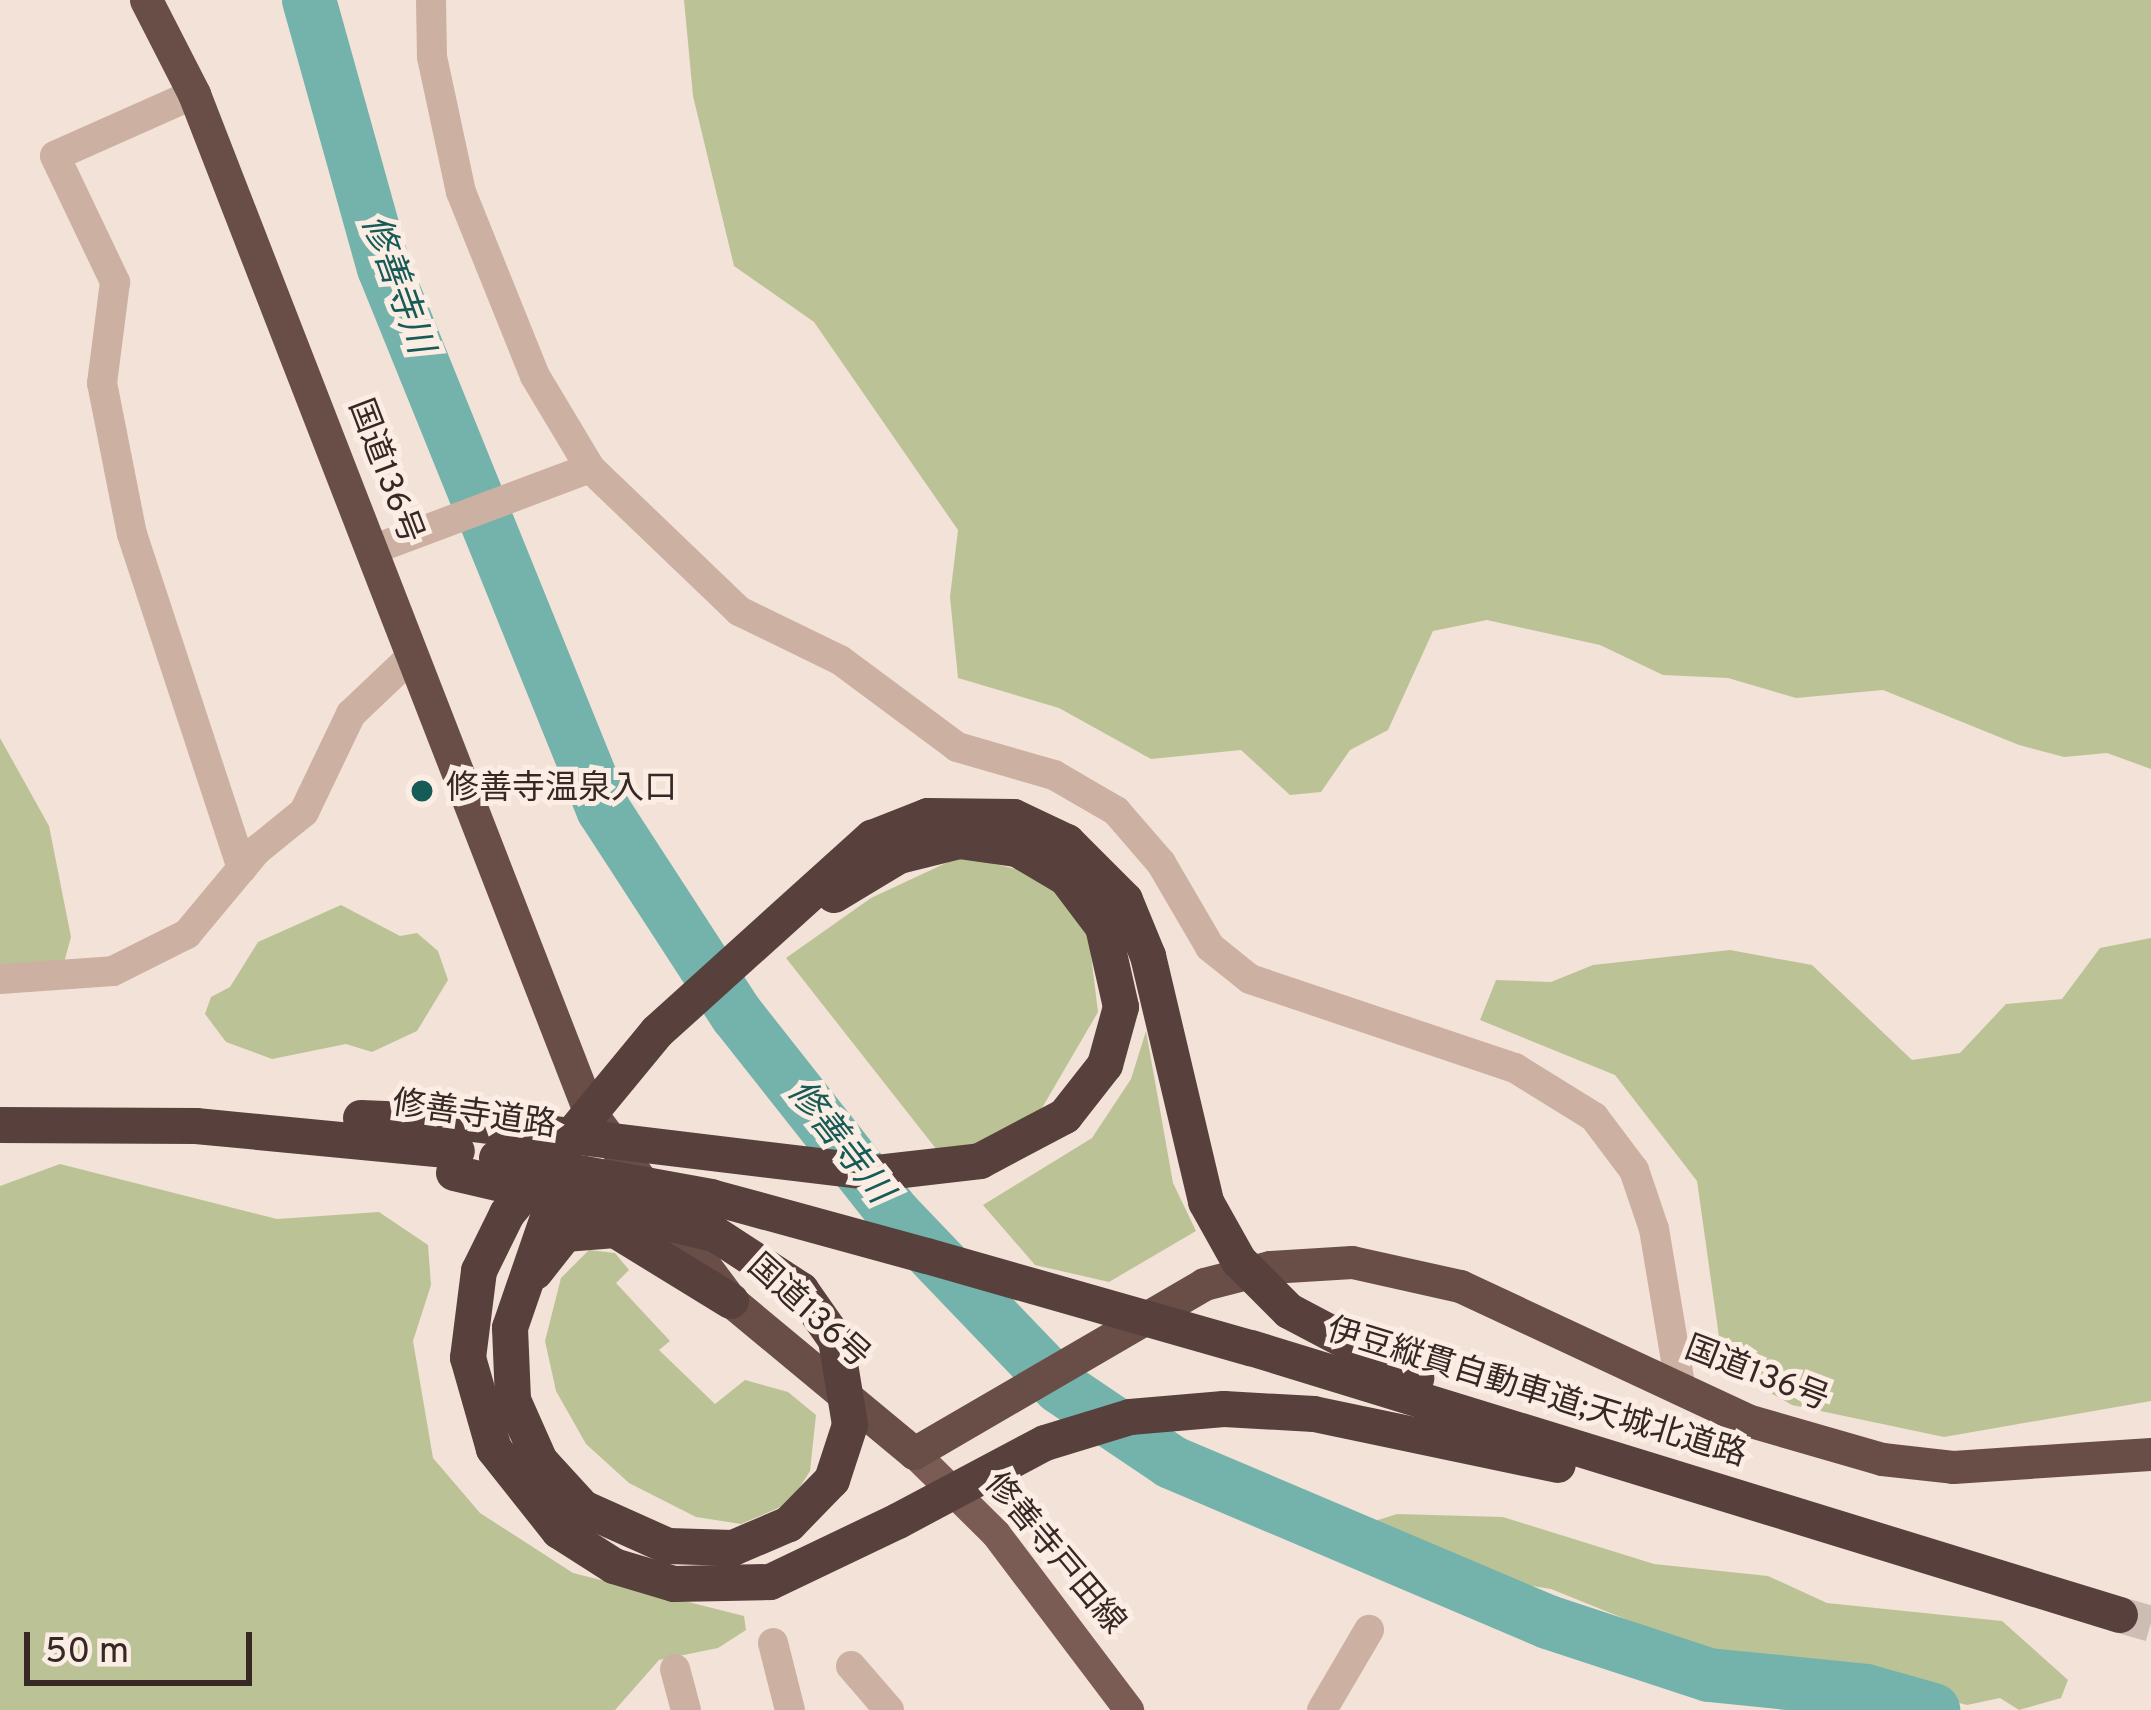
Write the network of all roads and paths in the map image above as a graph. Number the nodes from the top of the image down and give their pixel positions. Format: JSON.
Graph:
{"nodes":[{"id":1,"x":146,"y":0,"type":"edge"},
{"id":2,"x":431,"y":0,"type":"edge"},
{"id":3,"x":194,"y":94,"type":"junction"},
{"id":4,"x":590,"y":468,"type":"junction"},
{"id":5,"x":386,"y":545,"type":"junction"},
{"id":6,"x":411,"y":657,"type":"junction"},
{"id":7,"x":242,"y":868,"type":"junction"},
{"id":8,"x":759,"y":947,"type":"junction"},
{"id":9,"x":0,"y":979,"type":"edge"},
{"id":10,"x":589,"y":1111,"type":"junction"},
{"id":11,"x":0,"y":1127,"type":"edge"},
{"id":12,"x":456,"y":1149,"type":"junction"},
{"id":13,"x":927,"y":1256,"type":"joint"},
{"id":14,"x":731,"y":1301,"type":"junction"},
{"id":15,"x":510,"y":1328,"type":"junction"},
{"id":16,"x":1681,"y":1391,"type":"junction"},
{"id":17,"x":914,"y":1453,"type":"junction"},
{"id":18,"x":2151,"y":1454,"type":"edge"},
{"id":19,"x":1722,"y":1493,"type":"junction"},
{"id":20,"x":1785,"y":1513,"type":"junction"},
{"id":21,"x":2120,"y":1615,"type":"tunnel mouth"},
{"id":22,"x":1369,"y":1630,"type":"dead end"},
{"id":23,"x":773,"y":1643,"type":"dead end"},
{"id":24,"x":851,"y":1666,"type":"dead end"},
{"id":25,"x":675,"y":1669,"type":"dead end"},
{"id":26,"x":686,"y":1710,"type":"edge"},
{"id":27,"x":790,"y":1710,"type":"edge"},
{"id":28,"x":889,"y":1710,"type":"edge"},
{"id":29,"x":1129,"y":1710,"type":"edge"},
{"id":30,"x":1322,"y":1710,"type":"edge"}],
"edges":[{"from":1,"to":3,"type":"highway","name":"国道136号"},
{"from":2,"to":4,"type":"street"},
{"from":3,"to":5,"type":"highway","name":"国道136号"},
{"from":3,"to":7,"type":"street"},
{"from":4,"to":5,"type":"street"},
{"from":4,"to":16,"type":"street"},
{"from":5,"to":6,"type":"highway","name":"国道136号"},
{"from":6,"to":7,"type":"street"},
{"from":6,"to":10,"type":"highway","name":"国道136号"},
{"from":7,"to":9,"type":"street"},
{"from":8,"to":10,"type":"highway"},
{"from":8,"to":12,"type":"highway","bridge":true},
{"from":8,"to":19,"type":"highway","bridge":true},
{"from":10,"to":14,"type":"highway","name":"国道136号"},
{"from":10,"to":15,"type":"highway"},
{"from":10,"to":20,"type":"highway","bridge":true},
{"from":11,"to":12,"type":"highway"},
{"from":11,"to":12,"type":"highway","name":"修善寺道路"},
{"from":12,"to":13,"type":"highway","name":"修善寺道路","bridge":true},
{"from":12,"to":15,"type":"highway","bridge":true},
{"from":13,"to":19,"type":"highway","name":"伊豆縦貫自動車道;天城北道路","bridge":true},
{"from":14,"to":15,"type":"highway"},
{"from":14,"to":17,"type":"highway","name":"国道136号"},
{"from":16,"to":17,"type":"highway","name":"国道136号"},
{"from":16,"to":18,"type":"highway","name":"国道136号"},
{"from":17,"to":29,"type":"main road","name":"修善寺戸田線"},
{"from":19,"to":20,"type":"highway","name":"伊豆縦貫自動車道;天城北道路"},
{"from":20,"to":21,"type":"highway","name":"伊豆縦貫自動車道;天城北道路"},
{"from":22,"to":30,"type":"street"},
{"from":23,"to":27,"type":"street"},
{"from":24,"to":28,"type":"street"},
{"from":25,"to":26,"type":"street"}]}
